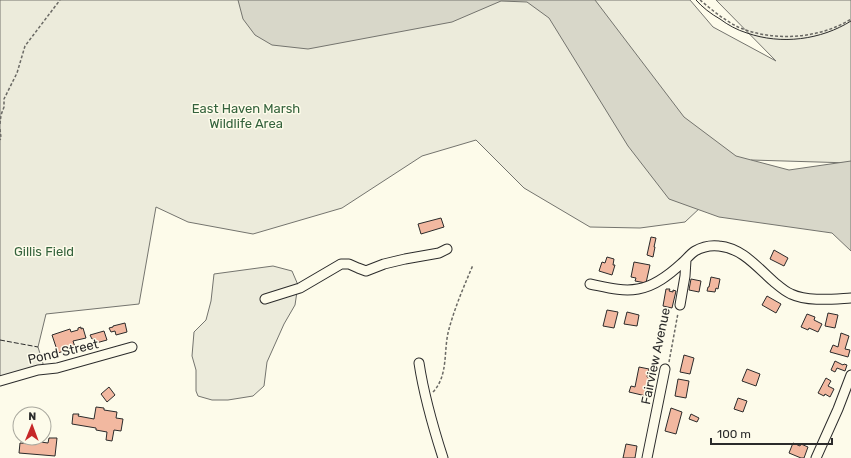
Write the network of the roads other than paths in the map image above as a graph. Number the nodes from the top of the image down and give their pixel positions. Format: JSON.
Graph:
{"nodes":[{"id":1,"x":447,"y":249,"type":"dead end"},
{"id":2,"x":686,"y":260,"type":"junction"},
{"id":3,"x":590,"y":284,"type":"dead end"},
{"id":4,"x":851,"y":298,"type":"edge"},
{"id":5,"x":265,"y":299,"type":"dead end"},
{"id":6,"x":680,"y":305,"type":"road end"},
{"id":7,"x":132,"y":347,"type":"dead end"},
{"id":8,"x":419,"y":363,"type":"dead end"},
{"id":9,"x":665,"y":369,"type":"road end"},
{"id":10,"x":851,"y":375,"type":"edge"},
{"id":11,"x":0,"y":381,"type":"edge"},
{"id":12,"x":443,"y":458,"type":"edge"},
{"id":13,"x":647,"y":458,"type":"edge"},
{"id":14,"x":816,"y":458,"type":"edge"}],
"edges":[{"from":1,"to":5,"type":"street"},
{"from":2,"to":3,"type":"street"},
{"from":2,"to":4,"type":"street"},
{"from":2,"to":6,"type":"street","name":"Fairview Avenue"},
{"from":7,"to":11,"type":"street","name":"Pond Street"},
{"from":8,"to":12,"type":"street"},
{"from":9,"to":13,"type":"street","name":"Fairview Avenue"},
{"from":10,"to":14,"type":"street"}]}
